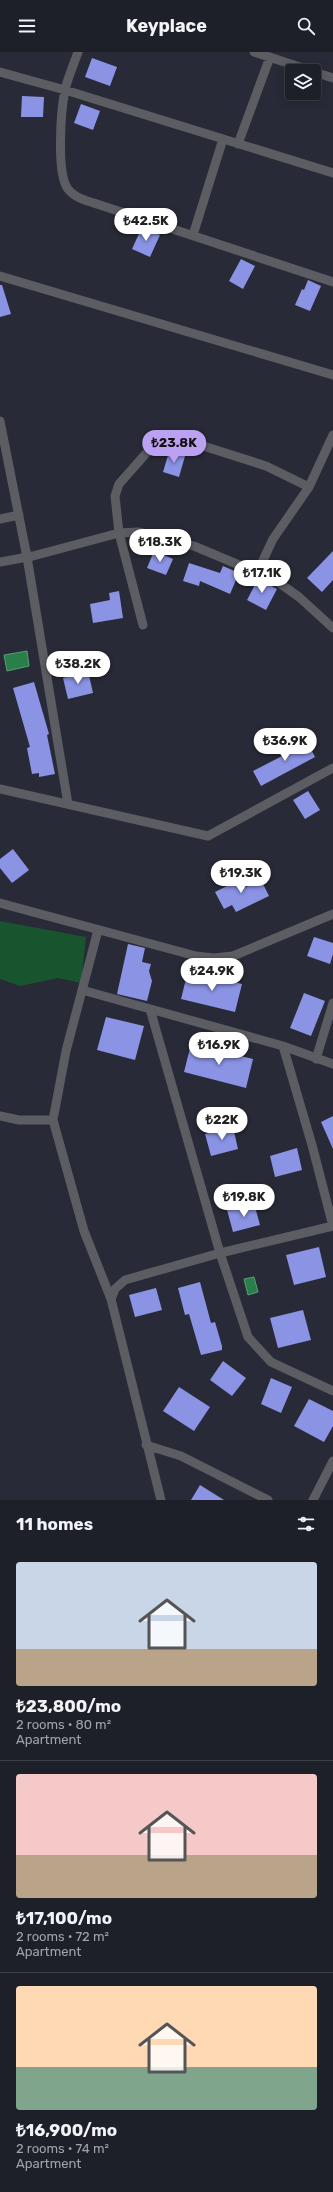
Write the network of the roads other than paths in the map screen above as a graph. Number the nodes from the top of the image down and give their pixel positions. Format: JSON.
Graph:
{"nodes":[{"id":1,"x":78,"y":52,"type":"edge"},
{"id":2,"x":254,"y":52,"type":"edge"},
{"id":3,"x":270,"y":57,"type":"junction"},
{"id":4,"x":292,"y":64,"type":"edge"},
{"id":5,"x":0,"y":72,"type":"edge"},
{"id":6,"x":321,"y":74,"type":"edge"},
{"id":7,"x":333,"y":78,"type":"edge"},
{"id":8,"x":65,"y":90,"type":"junction"},
{"id":9,"x":223,"y":139,"type":"junction"},
{"id":10,"x":238,"y":144,"type":"junction"},
{"id":11,"x":333,"y":173,"type":"edge"},
{"id":12,"x":192,"y":236,"type":"junction"},
{"id":13,"x":0,"y":276,"type":"edge"},
{"id":14,"x":333,"y":282,"type":"edge"},
{"id":15,"x":333,"y":375,"type":"edge"},
{"id":16,"x":0,"y":421,"type":"edge"},
{"id":17,"x":333,"y":434,"type":"edge"},
{"id":18,"x":309,"y":487,"type":"junction"},
{"id":19,"x":19,"y":515,"type":"junction"},
{"id":20,"x":0,"y":519,"type":"edge"},
{"id":21,"x":119,"y":533,"type":"junction"},
{"id":22,"x":27,"y":557,"type":"junction"},
{"id":23,"x":0,"y":562,"type":"edge"},
{"id":24,"x":258,"y":571,"type":"junction"},
{"id":25,"x":143,"y":625,"type":"dead end"},
{"id":26,"x":333,"y":628,"type":"edge"},
{"id":27,"x":333,"y":768,"type":"edge"},
{"id":28,"x":0,"y":789,"type":"edge"},
{"id":29,"x":68,"y":804,"type":"junction"},
{"id":30,"x":0,"y":903,"type":"edge"},
{"id":31,"x":333,"y":914,"type":"edge"},
{"id":32,"x":98,"y":930,"type":"junction"},
{"id":33,"x":82,"y":990,"type":"junction"},
{"id":34,"x":333,"y":1003,"type":"edge"},
{"id":35,"x":150,"y":1009,"type":"junction"},
{"id":36,"x":283,"y":1046,"type":"junction"},
{"id":37,"x":316,"y":1059,"type":"junction"},
{"id":38,"x":333,"y":1064,"type":"edge"},
{"id":39,"x":0,"y":1116,"type":"edge"},
{"id":40,"x":53,"y":1120,"type":"junction"},
{"id":41,"x":333,"y":1226,"type":"edge"},
{"id":42,"x":333,"y":1230,"type":"edge"},
{"id":43,"x":220,"y":1253,"type":"junction"},
{"id":44,"x":111,"y":1299,"type":"junction"},
{"id":45,"x":333,"y":1391,"type":"edge"},
{"id":46,"x":146,"y":1446,"type":"junction"},
{"id":47,"x":333,"y":1461,"type":"edge"},
{"id":48,"x":161,"y":1500,"type":"edge"},
{"id":49,"x":268,"y":1500,"type":"edge"},
{"id":50,"x":313,"y":1500,"type":"edge"}],
"edges":[{"from":1,"to":8,"type":"street"},
{"from":2,"to":3,"type":"street"},
{"from":3,"to":4,"type":"street"},
{"from":3,"to":10,"type":"street"},
{"from":5,"to":8,"type":"street"},
{"from":6,"to":7,"type":"street"},
{"from":8,"to":9,"type":"street"},
{"from":8,"to":12,"type":"street"},
{"from":9,"to":10,"type":"street"},
{"from":9,"to":12,"type":"street"},
{"from":10,"to":11,"type":"street"},
{"from":12,"to":14,"type":"street"},
{"from":13,"to":15,"type":"street"},
{"from":16,"to":19,"type":"street"},
{"from":17,"to":18,"type":"street"},
{"from":18,"to":21,"type":"street"},
{"from":18,"to":24,"type":"street"},
{"from":19,"to":20,"type":"street"},
{"from":19,"to":22,"type":"street"},
{"from":21,"to":22,"type":"street"},
{"from":21,"to":24,"type":"street"},
{"from":21,"to":25,"type":"street"},
{"from":22,"to":23,"type":"street"},
{"from":22,"to":29,"type":"street"},
{"from":24,"to":26,"type":"street"},
{"from":27,"to":29,"type":"street"},
{"from":28,"to":29,"type":"street"},
{"from":30,"to":32,"type":"street"},
{"from":31,"to":32,"type":"street"},
{"from":32,"to":33,"type":"street"},
{"from":33,"to":35,"type":"street"},
{"from":33,"to":40,"type":"street"},
{"from":34,"to":37,"type":"street"},
{"from":35,"to":36,"type":"street"},
{"from":35,"to":43,"type":"street"},
{"from":36,"to":37,"type":"street"},
{"from":36,"to":41,"type":"street"},
{"from":37,"to":38,"type":"street"},
{"from":39,"to":40,"type":"street"},
{"from":40,"to":44,"type":"street"},
{"from":41,"to":42,"type":"street"},
{"from":41,"to":43,"type":"street"},
{"from":43,"to":44,"type":"street"},
{"from":43,"to":45,"type":"street"},
{"from":44,"to":46,"type":"street"},
{"from":46,"to":48,"type":"street"},
{"from":46,"to":49,"type":"street"},
{"from":47,"to":50,"type":"street"}]}
